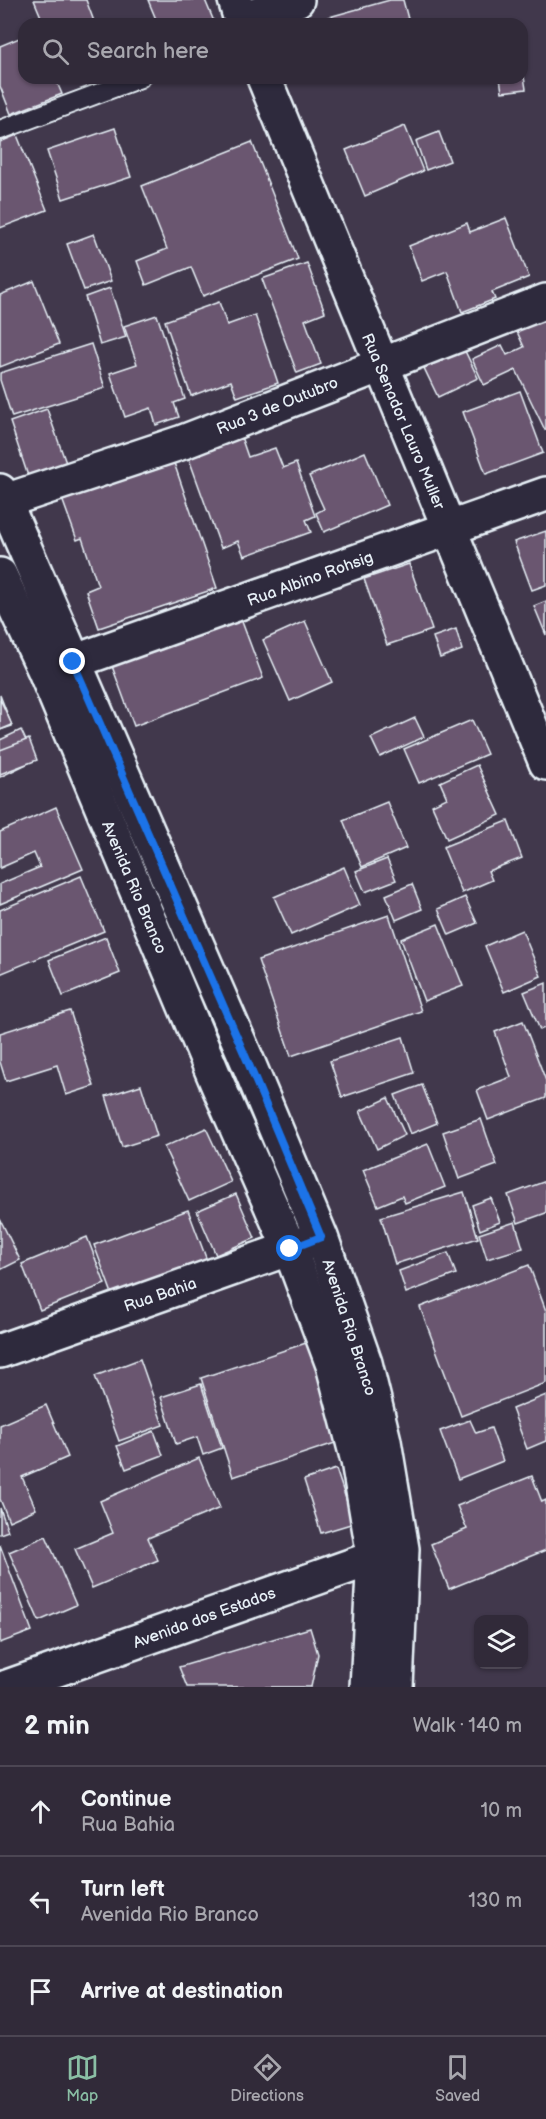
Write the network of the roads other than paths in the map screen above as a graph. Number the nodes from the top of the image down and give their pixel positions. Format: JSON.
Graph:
{"nodes":[{"id":1,"x":297,"y":0,"type":"edge"},
{"id":2,"x":239,"y":15,"type":"edge"},
{"id":3,"x":124,"y":84,"type":"edge"},
{"id":4,"x":266,"y":84,"type":"edge"},
{"id":5,"x":0,"y":130,"type":"edge"},
{"id":6,"x":546,"y":301,"type":"edge"},
{"id":7,"x":380,"y":364,"type":"junction"},
{"id":8,"x":546,"y":494,"type":"edge"},
{"id":9,"x":2,"y":496,"type":"edge"},
{"id":10,"x":449,"y":528,"type":"junction"},
{"id":11,"x":0,"y":575,"type":"edge"},
{"id":12,"x":73,"y":662,"type":"junction"},
{"id":13,"x":546,"y":763,"type":"edge"},
{"id":14,"x":321,"y":1237,"type":"junction"},
{"id":15,"x":290,"y":1249,"type":"junction"},
{"id":16,"x":0,"y":1351,"type":"edge"},
{"id":17,"x":388,"y":1552,"type":"junction"},
{"id":18,"x":7,"y":1687,"type":"edge"},
{"id":19,"x":367,"y":1687,"type":"edge"},
{"id":20,"x":396,"y":1687,"type":"edge"}],
"edges":[{"from":1,"to":2,"type":"street"},
{"from":3,"to":5,"type":"lane"},
{"from":4,"to":7,"type":"street","name":"Rua Senador Lauro Muller"},
{"from":6,"to":7,"type":"street","name":"Rua 3 de Outubro"},
{"from":7,"to":9,"type":"street","name":"Rua 3 de Outubro"},
{"from":7,"to":10,"type":"street","name":"Rua Senador Lauro Muller"},
{"from":8,"to":10,"type":"street","name":"Rua Albino Rohsig"},
{"from":9,"to":12,"type":"street","name":"Avenida Rio Branco"},
{"from":10,"to":12,"type":"street","name":"Rua Albino Rohsig"},
{"from":10,"to":13,"type":"street","name":"Rua Senador Lauro Muller"},
{"from":11,"to":15,"type":"street","name":"Avenida Rio Branco"},
{"from":12,"to":14,"type":"street","name":"Avenida Rio Branco"},
{"from":14,"to":15,"type":"street","name":"Rua Bahia"},
{"from":14,"to":17,"type":"street","name":"Avenida Rio Branco"},
{"from":15,"to":16,"type":"street","name":"Rua Bahia"},
{"from":15,"to":17,"type":"street","name":"Avenida Rio Branco"},
{"from":17,"to":18,"type":"street","name":"Avenida dos Estados"},
{"from":17,"to":19,"type":"street","name":"Avenida Rio Branco"},
{"from":17,"to":20,"type":"street","name":"Avenida Rio Branco"}]}
